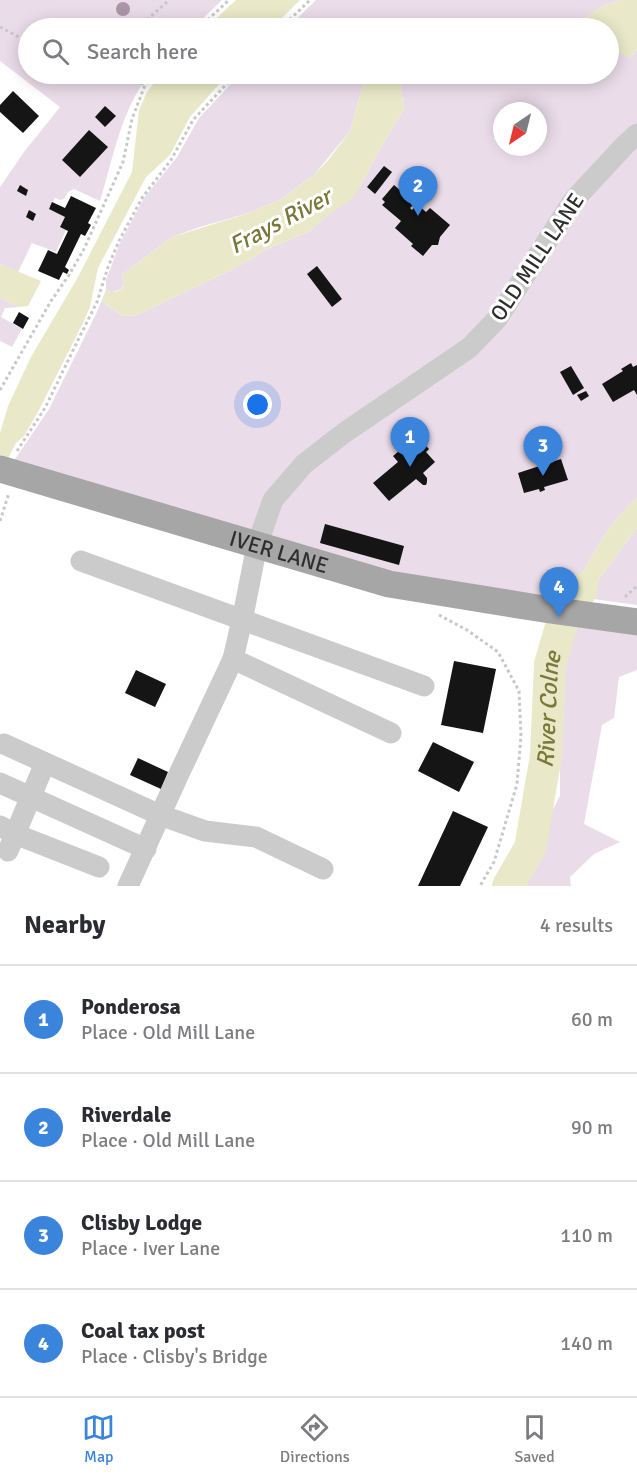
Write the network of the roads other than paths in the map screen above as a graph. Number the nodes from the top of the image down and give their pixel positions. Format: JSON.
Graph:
{"nodes":[{"id":1,"x":637,"y":134,"type":"edge"},
{"id":2,"x":6,"y":471,"type":"edge"},
{"id":3,"x":257,"y":545,"type":"junction"},
{"id":4,"x":81,"y":561,"type":"dead end"},
{"id":5,"x":630,"y":610,"type":"edge"},
{"id":6,"x":242,"y":620,"type":"junction"},
{"id":7,"x":233,"y":659,"type":"junction"},
{"id":8,"x":424,"y":686,"type":"dead end"},
{"id":9,"x":391,"y":733,"type":"dead end"},
{"id":10,"x":4,"y":744,"type":"dead end"},
{"id":11,"x":45,"y":763,"type":"junction"},
{"id":12,"x":0,"y":783,"type":"edge"},
{"id":13,"x":31,"y":796,"type":"junction"},
{"id":14,"x":160,"y":815,"type":"junction"},
{"id":15,"x":8,"y":837,"type":"edge"},
{"id":16,"x":146,"y":849,"type":"junction"},
{"id":17,"x":99,"y":867,"type":"dead end"},
{"id":18,"x":323,"y":869,"type":"dead end"},
{"id":19,"x":128,"y":886,"type":"edge"}],
"edges":[{"from":1,"to":3,"type":"street","name":"OLD MILL LANE"},
{"from":2,"to":3,"type":"main road","name":"IVER LANE"},
{"from":3,"to":5,"type":"main road","name":"IVER LANE"},
{"from":3,"to":6,"type":"street","name":"OLD MILL LANE"},
{"from":4,"to":6,"type":"street"},
{"from":6,"to":7,"type":"street","name":"OLD MILL LANE"},
{"from":6,"to":8,"type":"street"},
{"from":7,"to":9,"type":"street"},
{"from":7,"to":14,"type":"street","name":"OLD MILL LANE"},
{"from":10,"to":11,"type":"street"},
{"from":11,"to":13,"type":"street"},
{"from":11,"to":14,"type":"street"},
{"from":12,"to":13,"type":"street"},
{"from":13,"to":15,"type":"street"},
{"from":13,"to":16,"type":"street"},
{"from":14,"to":16,"type":"street","name":"OLD MILL LANE"},
{"from":14,"to":18,"type":"street"},
{"from":15,"to":17,"type":"street"},
{"from":16,"to":19,"type":"street","name":"OLD MILL LANE"}]}
